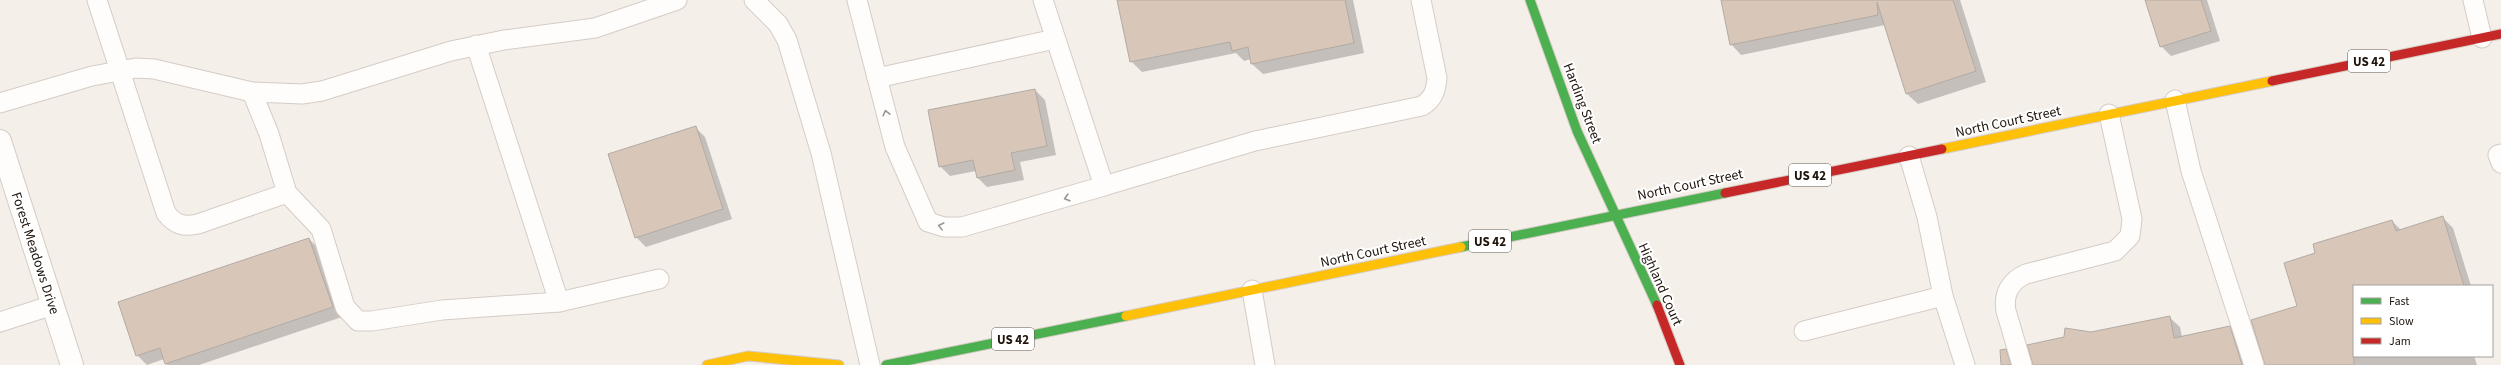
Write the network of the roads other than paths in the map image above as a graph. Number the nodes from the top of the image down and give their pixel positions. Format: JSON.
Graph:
{"nodes":[{"id":1,"x":97,"y":0,"type":"edge"},
{"id":2,"x":677,"y":0,"type":"edge"},
{"id":3,"x":754,"y":0,"type":"edge"},
{"id":4,"x":857,"y":0,"type":"edge"},
{"id":5,"x":1043,"y":0,"type":"edge"},
{"id":6,"x":1421,"y":0,"type":"edge"},
{"id":7,"x":1530,"y":0,"type":"edge"},
{"id":8,"x":2473,"y":0,"type":"edge"},
{"id":9,"x":2501,"y":34,"type":"edge"},
{"id":10,"x":2482,"y":38,"type":"junction"},
{"id":11,"x":1055,"y":39,"type":"junction"},
{"id":12,"x":476,"y":45,"type":"junction"},
{"id":13,"x":120,"y":71,"type":"junction"},
{"id":14,"x":877,"y":78,"type":"junction"},
{"id":15,"x":252,"y":92,"type":"junction"},
{"id":16,"x":2175,"y":100,"type":"junction"},
{"id":17,"x":0,"y":103,"type":"edge"},
{"id":18,"x":2109,"y":114,"type":"junction"},
{"id":19,"x":0,"y":141,"type":"edge"},
{"id":20,"x":2501,"y":154,"type":"edge"},
{"id":21,"x":1909,"y":156,"type":"junction"},
{"id":22,"x":2501,"y":163,"type":"edge"},
{"id":23,"x":1104,"y":186,"type":"junction"},
{"id":24,"x":287,"y":193,"type":"junction"},
{"id":25,"x":1614,"y":215,"type":"junction"},
{"id":26,"x":659,"y":280,"type":"dead end"},
{"id":27,"x":1252,"y":290,"type":"junction"},
{"id":28,"x":1943,"y":296,"type":"junction"},
{"id":29,"x":559,"y":302,"type":"junction"},
{"id":30,"x":53,"y":305,"type":"junction"},
{"id":31,"x":0,"y":322,"type":"edge"},
{"id":32,"x":1804,"y":331,"type":"dead end"},
{"id":33,"x":72,"y":365,"type":"edge"},
{"id":34,"x":707,"y":365,"type":"edge"},
{"id":35,"x":839,"y":365,"type":"edge"},
{"id":36,"x":870,"y":365,"type":"edge"},
{"id":37,"x":886,"y":365,"type":"edge"},
{"id":38,"x":1265,"y":365,"type":"edge"},
{"id":39,"x":1680,"y":365,"type":"edge"},
{"id":40,"x":1965,"y":365,"type":"edge"},
{"id":41,"x":2022,"y":365,"type":"edge"},
{"id":42,"x":2254,"y":365,"type":"edge"}],
"edges":[{"from":1,"to":13,"type":"lane"},
{"from":2,"to":12,"type":"lane"},
{"from":3,"to":36,"type":"lane"},
{"from":4,"to":14,"type":"lane"},
{"from":5,"to":11,"type":"lane"},
{"from":6,"to":23,"type":"lane"},
{"from":7,"to":25,"type":"main road","name":"Harding Street"},
{"from":8,"to":10,"type":"lane"},
{"from":9,"to":10,"type":"main road","name":"North Court Street","number":"US 42"},
{"from":10,"to":16,"type":"main road","name":"North Court Street","number":"US 42"},
{"from":11,"to":14,"type":"lane"},
{"from":11,"to":23,"type":"lane"},
{"from":12,"to":15,"type":"lane"},
{"from":12,"to":29,"type":"lane"},
{"from":13,"to":15,"type":"lane"},
{"from":13,"to":17,"type":"lane"},
{"from":13,"to":24,"type":"lane"},
{"from":23,"to":14,"type":"lane","one_way":true},
{"from":15,"to":24,"type":"lane"},
{"from":16,"to":18,"type":"main road","name":"North Court Street","number":"US 42"},
{"from":16,"to":42,"type":"lane"},
{"from":18,"to":21,"type":"main road","name":"North Court Street","number":"US 42"},
{"from":18,"to":41,"type":"lane"},
{"from":19,"to":30,"type":"street","name":"Forest Meadows Drive"},
{"from":20,"to":22,"type":"lane"},
{"from":21,"to":25,"type":"main road","name":"North Court Street","number":"US 42"},
{"from":21,"to":28,"type":"lane"},
{"from":24,"to":29,"type":"lane"},
{"from":25,"to":27,"type":"main road","name":"North Court Street","number":"US 42"},
{"from":25,"to":39,"type":"main road","name":"Highland Court"},
{"from":26,"to":29,"type":"lane"},
{"from":27,"to":37,"type":"main road","name":"North Court Street","number":"US 42"},
{"from":27,"to":38,"type":"lane"},
{"from":28,"to":32,"type":"lane"},
{"from":28,"to":40,"type":"lane"},
{"from":30,"to":31,"type":"lane"},
{"from":30,"to":33,"type":"street","name":"Forest Meadows Drive"},
{"from":34,"to":35,"type":"main road"}]}
